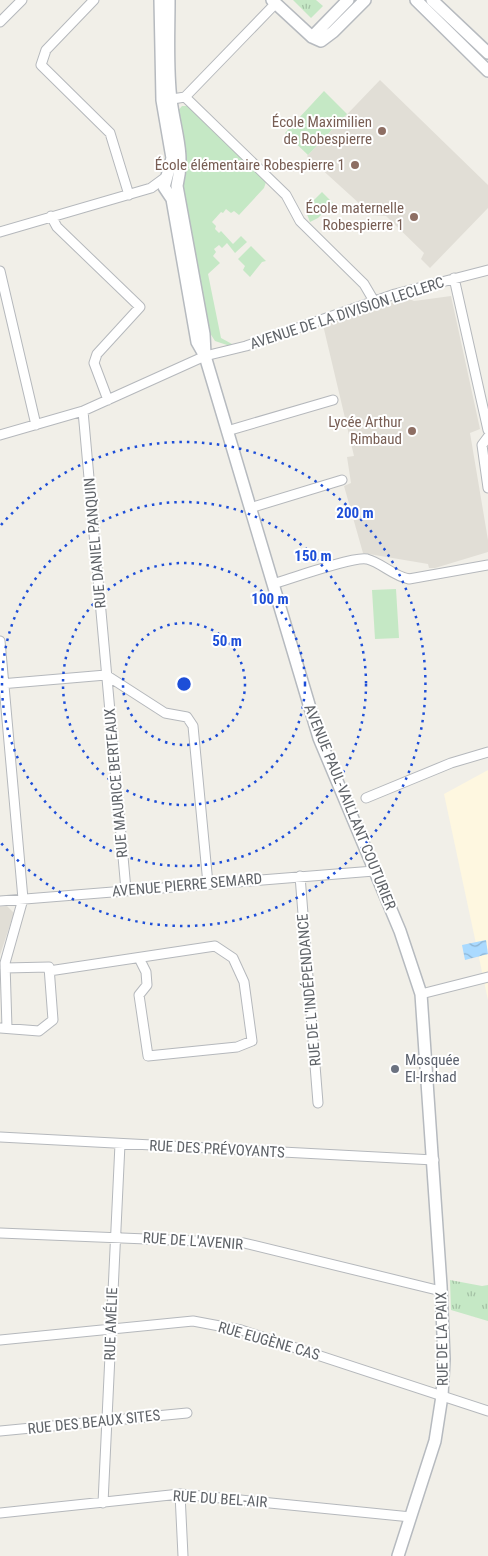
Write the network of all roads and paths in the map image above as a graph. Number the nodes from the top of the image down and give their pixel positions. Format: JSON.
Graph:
{"nodes":[{"id":1,"x":22,"y":0,"type":"edge"},
{"id":2,"x":94,"y":0,"type":"edge"},
{"id":3,"x":160,"y":0,"type":"edge"},
{"id":4,"x":169,"y":0,"type":"edge"},
{"id":5,"x":348,"y":0,"type":"edge"},
{"id":6,"x":365,"y":0,"type":"edge"},
{"id":7,"x":416,"y":0,"type":"edge"},
{"id":8,"x":432,"y":0,"type":"edge"},
{"id":9,"x":274,"y":2,"type":"edge"},
{"id":10,"x":0,"y":22,"type":"edge"},
{"id":11,"x":312,"y":37,"type":"junction"},
{"id":12,"x":488,"y":53,"type":"edge"},
{"id":13,"x":488,"y":72,"type":"edge"},
{"id":14,"x":185,"y":97,"type":"junction"},
{"id":15,"x":166,"y":100,"type":"junction"},
{"id":16,"x":181,"y":171,"type":"junction"},
{"id":17,"x":167,"y":173,"type":"junction"},
{"id":18,"x":177,"y":186,"type":"junction"},
{"id":19,"x":151,"y":188,"type":"junction"},
{"id":20,"x":166,"y":190,"type":"junction"},
{"id":21,"x":129,"y":195,"type":"junction"},
{"id":22,"x":51,"y":216,"type":"junction"},
{"id":23,"x":0,"y":232,"type":"edge"},
{"id":24,"x":0,"y":270,"type":"edge"},
{"id":25,"x":488,"y":270,"type":"edge"},
{"id":26,"x":454,"y":278,"type":"junction"},
{"id":27,"x":374,"y":301,"type":"junction"},
{"id":28,"x":205,"y":356,"type":"junction"},
{"id":29,"x":108,"y":400,"type":"junction"},
{"id":30,"x":334,"y":400,"type":"dead end"},
{"id":31,"x":83,"y":410,"type":"junction"},
{"id":32,"x":36,"y":425,"type":"junction"},
{"id":33,"x":488,"y":430,"type":"edge"},
{"id":34,"x":228,"y":431,"type":"junction"},
{"id":35,"x":0,"y":435,"type":"edge"},
{"id":36,"x":488,"y":437,"type":"edge"},
{"id":37,"x":342,"y":480,"type":"dead end"},
{"id":38,"x":488,"y":488,"type":"edge"},
{"id":39,"x":250,"y":508,"type":"junction"},
{"id":40,"x":488,"y":565,"type":"edge"},
{"id":41,"x":273,"y":584,"type":"junction"},
{"id":42,"x":0,"y":641,"type":"edge"},
{"id":43,"x":106,"y":675,"type":"junction"},
{"id":44,"x":2,"y":684,"type":"edge"},
{"id":45,"x":488,"y":752,"type":"edge"},
{"id":46,"x":366,"y":798,"type":"dead end"},
{"id":47,"x":374,"y":871,"type":"junction"},
{"id":48,"x":300,"y":876,"type":"junction"},
{"id":49,"x":208,"y":884,"type":"junction"},
{"id":50,"x":126,"y":890,"type":"junction"},
{"id":51,"x":24,"y":899,"type":"junction"},
{"id":52,"x":0,"y":901,"type":"edge"},
{"id":53,"x":139,"y":958,"type":"junction"},
{"id":54,"x":5,"y":968,"type":"junction"},
{"id":55,"x":49,"y":971,"type":"junction"},
{"id":56,"x":488,"y":977,"type":"edge"},
{"id":57,"x":421,"y":994,"type":"junction"},
{"id":58,"x":4,"y":1028,"type":"edge"},
{"id":59,"x":318,"y":1103,"type":"dead end"},
{"id":60,"x":431,"y":1116,"type":"joint"},
{"id":61,"x":0,"y":1137,"type":"edge"},
{"id":62,"x":120,"y":1144,"type":"junction"},
{"id":63,"x":434,"y":1160,"type":"junction"},
{"id":64,"x":0,"y":1233,"type":"edge"},
{"id":65,"x":115,"y":1236,"type":"junction"},
{"id":66,"x":441,"y":1291,"type":"junction"},
{"id":67,"x":110,"y":1329,"type":"junction"},
{"id":68,"x":0,"y":1340,"type":"edge"},
{"id":69,"x":442,"y":1396,"type":"junction"},
{"id":70,"x":488,"y":1411,"type":"edge"},
{"id":71,"x":187,"y":1413,"type":"dead end"},
{"id":72,"x":108,"y":1420,"type":"junction"},
{"id":73,"x":0,"y":1431,"type":"edge"},
{"id":74,"x":180,"y":1494,"type":"junction"},
{"id":75,"x":103,"y":1503,"type":"junction"},
{"id":76,"x":0,"y":1513,"type":"edge"},
{"id":77,"x":411,"y":1517,"type":"junction"},
{"id":78,"x":183,"y":1556,"type":"edge"},
{"id":79,"x":398,"y":1556,"type":"edge"}],
"edges":[{"from":1,"to":10,"type":"street"},
{"from":2,"to":21,"type":"street"},
{"from":3,"to":15,"type":"street"},
{"from":4,"to":15,"type":"street"},
{"from":5,"to":11,"type":"street"},
{"from":6,"to":11,"type":"street"},
{"from":7,"to":13,"type":"street"},
{"from":8,"to":12,"type":"street"},
{"from":9,"to":11,"type":"street"},
{"from":9,"to":14,"type":"street"},
{"from":14,"to":15,"type":"street"},
{"from":14,"to":27,"type":"street"},
{"from":15,"to":16,"type":"street"},
{"from":15,"to":17,"type":"street"},
{"from":16,"to":17,"type":"street"},
{"from":16,"to":18,"type":"street"},
{"from":17,"to":19,"type":"street"},
{"from":17,"to":20,"type":"street"},
{"from":18,"to":20,"type":"street"},
{"from":18,"to":28,"type":"street"},
{"from":19,"to":20,"type":"street"},
{"from":19,"to":21,"type":"street"},
{"from":20,"to":28,"type":"street"},
{"from":21,"to":22,"type":"street"},
{"from":22,"to":23,"type":"street"},
{"from":22,"to":29,"type":"street"},
{"from":24,"to":32,"type":"street"},
{"from":25,"to":26,"type":"street","name":"AVENUE DE LA DIVISION LECLERC"},
{"from":26,"to":27,"type":"street","name":"AVENUE DE LA DIVISION LECLERC"},
{"from":26,"to":33,"type":"street"},
{"from":27,"to":28,"type":"street","name":"AVENUE DE LA DIVISION LECLERC"},
{"from":28,"to":29,"type":"street","name":"AVENUE DE LA DIVISION LECLERC"},
{"from":28,"to":34,"type":"street","name":"AVENUE PAUL-VAILLANT COUTURIER"},
{"from":29,"to":31,"type":"street","name":"AVENUE DE LA DIVISION LECLERC"},
{"from":30,"to":34,"type":"street"},
{"from":31,"to":32,"type":"street","name":"AVENUE DE LA DIVISION LECLERC"},
{"from":31,"to":43,"type":"street","name":"RUE DANIEL PANQUIN"},
{"from":32,"to":35,"type":"street","name":"AVENUE DE LA DIVISION LECLERC"},
{"from":34,"to":39,"type":"street","name":"AVENUE PAUL-VAILLANT COUTURIER"},
{"from":36,"to":38,"type":"street"},
{"from":37,"to":39,"type":"street"},
{"from":39,"to":41,"type":"street","name":"AVENUE PAUL-VAILLANT COUTURIER"},
{"from":40,"to":41,"type":"street"},
{"from":41,"to":47,"type":"street","name":"AVENUE PAUL-VAILLANT COUTURIER"},
{"from":42,"to":44,"type":"street"},
{"from":43,"to":44,"type":"street"},
{"from":43,"to":49,"type":"street"},
{"from":43,"to":50,"type":"street","name":"RUE MAURICE BERTEAUX"},
{"from":44,"to":51,"type":"street"},
{"from":45,"to":46,"type":"street"},
{"from":47,"to":48,"type":"street","name":"AVENUE PIERRE SEMARD"},
{"from":47,"to":57,"type":"street","name":"AVENUE PAUL-VAILLANT COUTURIER"},
{"from":48,"to":49,"type":"street","name":"AVENUE PIERRE SEMARD"},
{"from":48,"to":59,"type":"street","name":"RUE DE L'INDÉPENDANCE"},
{"from":49,"to":50,"type":"street","name":"AVENUE PIERRE SEMARD"},
{"from":50,"to":51,"type":"street","name":"AVENUE PIERRE SEMARD"},
{"from":51,"to":52,"type":"street","name":"AVENUE PIERRE SEMARD"},
{"from":51,"to":54,"type":"street"},
{"from":53,"to":53,"type":"street"},
{"from":53,"to":55,"type":"street"},
{"from":54,"to":55,"type":"street"},
{"from":54,"to":58,"type":"street"},
{"from":55,"to":58,"type":"street"},
{"from":56,"to":57,"type":"street"},
{"from":57,"to":60,"type":"street","name":"AVENUE PAUL-VAILLANT COUTURIER"},
{"from":60,"to":63,"type":"street","name":"RUE DE LA PAIX"},
{"from":61,"to":62,"type":"street","name":"RUE DES PRÉVOYANTS"},
{"from":62,"to":63,"type":"street","name":"RUE DES PRÉVOYANTS"},
{"from":62,"to":65,"type":"street","name":"RUE AMÉLIE"},
{"from":63,"to":66,"type":"street","name":"RUE DE LA PAIX"},
{"from":64,"to":65,"type":"street","name":"RUE DE L'AVENIR"},
{"from":65,"to":66,"type":"street","name":"RUE DE L'AVENIR"},
{"from":65,"to":67,"type":"street","name":"RUE AMÉLIE"},
{"from":66,"to":69,"type":"street","name":"RUE DE LA PAIX"},
{"from":67,"to":68,"type":"street","name":"RUE EUGÈNE CAS"},
{"from":67,"to":69,"type":"street","name":"RUE EUGÈNE CAS"},
{"from":67,"to":72,"type":"street","name":"RUE AMÉLIE"},
{"from":69,"to":70,"type":"street","name":"RUE EUGÈNE CAS"},
{"from":69,"to":77,"type":"street","name":"RUE DE LA PAIX"},
{"from":71,"to":72,"type":"street","name":"RUE DES BEAUX SITES"},
{"from":72,"to":73,"type":"street","name":"RUE DES BEAUX SITES"},
{"from":72,"to":75,"type":"street","name":"RUE AMÉLIE"},
{"from":74,"to":75,"type":"street","name":"RUE DU BEL-AIR"},
{"from":74,"to":77,"type":"street","name":"RUE DU BEL-AIR"},
{"from":74,"to":78,"type":"street"},
{"from":75,"to":76,"type":"street","name":"RUE DU BEL-AIR"},
{"from":77,"to":79,"type":"street","name":"RUE DE LA PAIX"}]}
